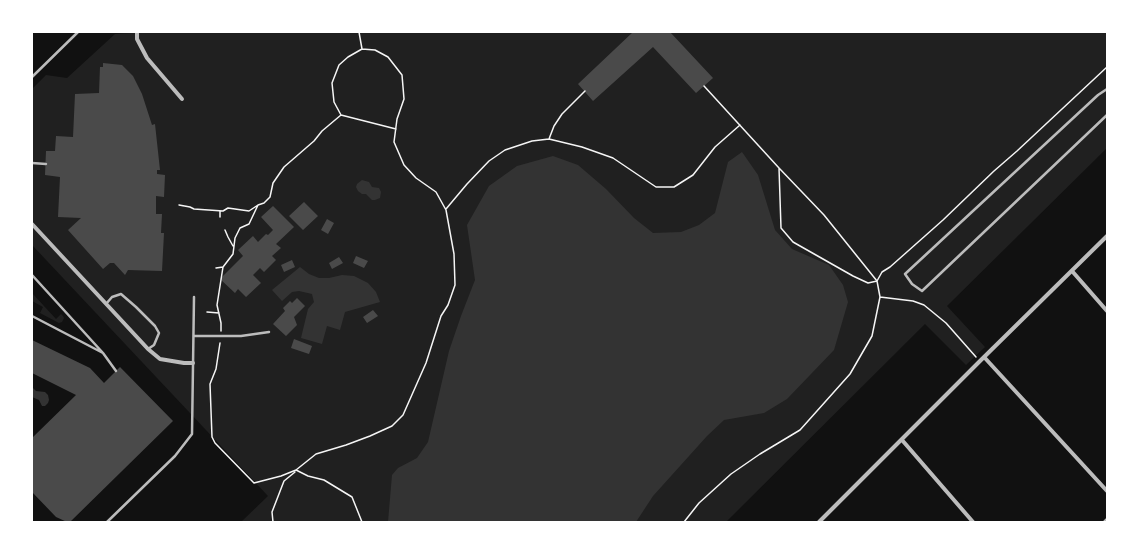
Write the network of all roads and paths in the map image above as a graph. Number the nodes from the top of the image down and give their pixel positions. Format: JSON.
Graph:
{"nodes":[{"id":1,"x":78,"y":32,"type":"edge"},
{"id":2,"x":137,"y":32,"type":"edge"},
{"id":3,"x":359,"y":32,"type":"edge"},
{"id":4,"x":362,"y":49,"type":"junction"},
{"id":5,"x":1107,"y":67,"type":"edge"},
{"id":6,"x":32,"y":77,"type":"edge"},
{"id":7,"x":704,"y":86,"type":"dead end"},
{"id":8,"x":1106,"y":88,"type":"edge"},
{"id":9,"x":584,"y":91,"type":"dead end"},
{"id":10,"x":182,"y":99,"type":"dead end"},
{"id":11,"x":341,"y":115,"type":"junction"},
{"id":12,"x":1107,"y":115,"type":"edge"},
{"id":13,"x":740,"y":125,"type":"junction"},
{"id":14,"x":396,"y":129,"type":"junction"},
{"id":15,"x":549,"y":139,"type":"junction"},
{"id":16,"x":32,"y":163,"type":"edge"},
{"id":17,"x":46,"y":164,"type":"dead end"},
{"id":18,"x":779,"y":168,"type":"junction"},
{"id":19,"x":258,"y":204,"type":"junction"},
{"id":20,"x":178,"y":205,"type":"dead end"},
{"id":21,"x":220,"y":210,"type":"junction"},
{"id":22,"x":446,"y":210,"type":"junction"},
{"id":23,"x":220,"y":217,"type":"dead end"},
{"id":24,"x":32,"y":224,"type":"edge"},
{"id":25,"x":226,"y":230,"type":"dead end"},
{"id":26,"x":1107,"y":236,"type":"edge"},
{"id":27,"x":234,"y":247,"type":"junction"},
{"id":28,"x":223,"y":267,"type":"junction"},
{"id":29,"x":216,"y":268,"type":"dead end"},
{"id":30,"x":1072,"y":271,"type":"junction"},
{"id":31,"x":32,"y":275,"type":"edge"},
{"id":32,"x":877,"y":281,"type":"junction"},
{"id":33,"x":194,"y":296,"type":"dead end"},
{"id":34,"x":880,"y":297,"type":"junction"},
{"id":35,"x":106,"y":304,"type":"junction"},
{"id":36,"x":1107,"y":311,"type":"edge"},
{"id":37,"x":207,"y":312,"type":"dead end"},
{"id":38,"x":218,"y":313,"type":"junction"},
{"id":39,"x":32,"y":316,"type":"edge"},
{"id":40,"x":269,"y":332,"type":"dead end"},
{"id":41,"x":194,"y":336,"type":"junction"},
{"id":42,"x":220,"y":336,"type":"junction"},
{"id":43,"x":148,"y":349,"type":"junction"},
{"id":44,"x":103,"y":353,"type":"junction"},
{"id":45,"x":984,"y":357,"type":"junction"},
{"id":46,"x":980,"y":361,"type":"junction"},
{"id":47,"x":193,"y":363,"type":"junction"},
{"id":48,"x":116,"y":371,"type":"dead end"},
{"id":49,"x":902,"y":440,"type":"junction"},
{"id":50,"x":296,"y":470,"type":"junction"},
{"id":51,"x":1107,"y":491,"type":"edge"},
{"id":52,"x":107,"y":522,"type":"edge"},
{"id":53,"x":273,"y":522,"type":"edge"},
{"id":54,"x":362,"y":522,"type":"edge"},
{"id":55,"x":684,"y":522,"type":"edge"},
{"id":56,"x":819,"y":522,"type":"edge"},
{"id":57,"x":973,"y":522,"type":"edge"}],
"edges":[{"from":1,"to":6,"type":"lane"},
{"from":2,"to":10,"type":"street"},
{"from":3,"to":4,"type":"path"},
{"from":4,"to":11,"type":"path"},
{"from":4,"to":14,"type":"path"},
{"from":5,"to":32,"type":"path"},
{"from":7,"to":13,"type":"path"},
{"from":8,"to":12,"type":"lane"},
{"from":9,"to":15,"type":"path"},
{"from":11,"to":14,"type":"path"},
{"from":11,"to":19,"type":"path"},
{"from":13,"to":15,"type":"path"},
{"from":13,"to":18,"type":"path"},
{"from":14,"to":22,"type":"path"},
{"from":15,"to":22,"type":"path"},
{"from":16,"to":17,"type":"lane"},
{"from":18,"to":32,"type":"path"},
{"from":18,"to":32,"type":"path"},
{"from":19,"to":21,"type":"path"},
{"from":19,"to":27,"type":"path"},
{"from":20,"to":21,"type":"path"},
{"from":21,"to":23,"type":"path"},
{"from":22,"to":50,"type":"path"},
{"from":24,"to":35,"type":"street"},
{"from":25,"to":27,"type":"path"},
{"from":26,"to":30,"type":"street"},
{"from":27,"to":28,"type":"path"},
{"from":28,"to":29,"type":"path"},
{"from":28,"to":38,"type":"path"},
{"from":30,"to":36,"type":"street"},
{"from":30,"to":45,"type":"street"},
{"from":31,"to":44,"type":"lane"},
{"from":32,"to":34,"type":"path"},
{"from":33,"to":41,"type":"lane"},
{"from":34,"to":46,"type":"path"},
{"from":34,"to":55,"type":"path"},
{"from":35,"to":43,"type":"street"},
{"from":35,"to":43,"type":"lane"},
{"from":37,"to":38,"type":"path"},
{"from":38,"to":42,"type":"path"},
{"from":39,"to":44,"type":"lane"},
{"from":40,"to":42,"type":"lane"},
{"from":41,"to":42,"type":"lane"},
{"from":41,"to":47,"type":"lane"},
{"from":42,"to":50,"type":"path"},
{"from":43,"to":47,"type":"street"},
{"from":44,"to":48,"type":"lane"},
{"from":45,"to":46,"type":"street"},
{"from":45,"to":51,"type":"street"},
{"from":46,"to":49,"type":"street"},
{"from":47,"to":52,"type":"lane"},
{"from":49,"to":56,"type":"street"},
{"from":49,"to":57,"type":"street"},
{"from":50,"to":53,"type":"path"},
{"from":50,"to":54,"type":"path"}]}
